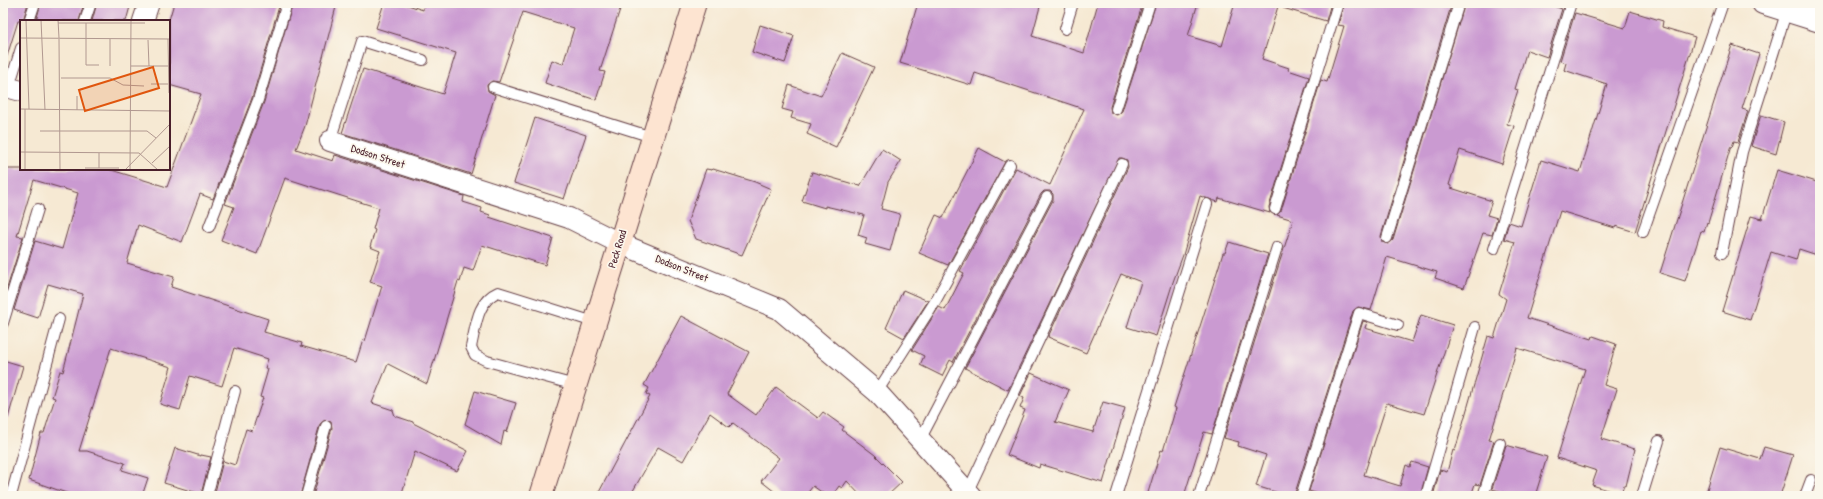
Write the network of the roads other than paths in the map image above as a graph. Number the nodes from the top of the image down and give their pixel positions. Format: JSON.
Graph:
{"nodes":[{"id":1,"x":35,"y":3,"type":"edge"},
{"id":2,"x":91,"y":3,"type":"edge"},
{"id":3,"x":149,"y":3,"type":"edge"},
{"id":4,"x":287,"y":3,"type":"edge"},
{"id":5,"x":695,"y":3,"type":"edge"},
{"id":6,"x":1073,"y":3,"type":"edge"},
{"id":7,"x":1150,"y":3,"type":"edge"},
{"id":8,"x":1338,"y":3,"type":"edge"},
{"id":9,"x":1459,"y":3,"type":"edge"},
{"id":10,"x":1571,"y":3,"type":"edge"},
{"id":11,"x":1723,"y":3,"type":"edge"},
{"id":12,"x":1763,"y":3,"type":"edge"},
{"id":13,"x":1787,"y":10,"type":"junction"},
{"id":14,"x":29,"y":20,"type":"edge"},
{"id":15,"x":86,"y":20,"type":"edge"},
{"id":16,"x":143,"y":20,"type":"edge"},
{"id":17,"x":1820,"y":21,"type":"edge"},
{"id":18,"x":1065,"y":29,"type":"dead end"},
{"id":19,"x":20,"y":52,"type":"edge"},
{"id":20,"x":423,"y":60,"type":"dead end"},
{"id":21,"x":493,"y":87,"type":"dead end"},
{"id":22,"x":11,"y":88,"type":"edge"},
{"id":23,"x":1116,"y":109,"type":"dead end"},
{"id":24,"x":652,"y":137,"type":"junction"},
{"id":25,"x":330,"y":140,"type":"joint"},
{"id":26,"x":1122,"y":164,"type":"dead end"},
{"id":27,"x":1010,"y":165,"type":"dead end"},
{"id":28,"x":1047,"y":197,"type":"dead end"},
{"id":29,"x":1207,"y":204,"type":"dead end"},
{"id":30,"x":38,"y":208,"type":"dead end"},
{"id":31,"x":1275,"y":210,"type":"dead end"},
{"id":32,"x":209,"y":227,"type":"dead end"},
{"id":33,"x":1643,"y":232,"type":"dead end"},
{"id":34,"x":1387,"y":238,"type":"dead end"},
{"id":35,"x":619,"y":243,"type":"junction"},
{"id":36,"x":1277,"y":247,"type":"dead end"},
{"id":37,"x":1494,"y":250,"type":"dead end"},
{"id":38,"x":1722,"y":253,"type":"dead end"},
{"id":39,"x":59,"y":319,"type":"dead end"},
{"id":40,"x":594,"y":322,"type":"junction"},
{"id":41,"x":3,"y":323,"type":"edge"},
{"id":42,"x":1398,"y":325,"type":"dead end"},
{"id":43,"x":1475,"y":327,"type":"dead end"},
{"id":44,"x":575,"y":385,"type":"junction"},
{"id":45,"x":235,"y":391,"type":"dead end"},
{"id":46,"x":877,"y":392,"type":"junction"},
{"id":47,"x":326,"y":426,"type":"dead end"},
{"id":48,"x":920,"y":440,"type":"junction"},
{"id":49,"x":1658,"y":441,"type":"dead end"},
{"id":50,"x":1500,"y":443,"type":"dead end"},
{"id":51,"x":1811,"y":480,"type":"dead end"},
{"id":52,"x":969,"y":494,"type":"edge"},
{"id":53,"x":11,"y":496,"type":"edge"},
{"id":54,"x":207,"y":496,"type":"edge"},
{"id":55,"x":306,"y":496,"type":"edge"},
{"id":56,"x":541,"y":496,"type":"edge"},
{"id":57,"x":1116,"y":496,"type":"edge"},
{"id":58,"x":1199,"y":496,"type":"edge"},
{"id":59,"x":1302,"y":496,"type":"edge"},
{"id":60,"x":1426,"y":496,"type":"edge"},
{"id":61,"x":1483,"y":496,"type":"edge"},
{"id":62,"x":1642,"y":496,"type":"edge"},
{"id":63,"x":1805,"y":496,"type":"edge"}],
"edges":[{"from":1,"to":14,"type":"lane"},
{"from":2,"to":15,"type":"lane"},
{"from":3,"to":16,"type":"street"},
{"from":4,"to":32,"type":"lane"},
{"from":5,"to":24,"type":"main road","name":"Peck Road"},
{"from":6,"to":18,"type":"lane"},
{"from":7,"to":23,"type":"lane"},
{"from":8,"to":31,"type":"lane"},
{"from":9,"to":34,"type":"lane"},
{"from":10,"to":37,"type":"lane"},
{"from":11,"to":33,"type":"lane"},
{"from":12,"to":13,"type":"street"},
{"from":13,"to":17,"type":"street"},
{"from":13,"to":38,"type":"lane"},
{"from":19,"to":22,"type":"lane"},
{"from":20,"to":25,"type":"lane"},
{"from":21,"to":24,"type":"lane"},
{"from":24,"to":35,"type":"main road","name":"Peck Road"},
{"from":25,"to":35,"type":"street","name":"Dodson Street"},
{"from":26,"to":52,"type":"lane"},
{"from":27,"to":46,"type":"lane"},
{"from":28,"to":48,"type":"lane"},
{"from":29,"to":57,"type":"lane"},
{"from":30,"to":41,"type":"lane"},
{"from":35,"to":40,"type":"main road","name":"Peck Road"},
{"from":35,"to":46,"type":"street","name":"Dodson Street"},
{"from":36,"to":58,"type":"lane"},
{"from":39,"to":53,"type":"lane"},
{"from":40,"to":44,"type":"main road","name":"Peck Road"},
{"from":40,"to":44,"type":"lane"},
{"from":42,"to":59,"type":"lane"},
{"from":43,"to":60,"type":"lane"},
{"from":44,"to":56,"type":"main road","name":"Peck Road"},
{"from":45,"to":54,"type":"lane"},
{"from":46,"to":48,"type":"street","name":"Dodson Street"},
{"from":47,"to":55,"type":"lane"},
{"from":48,"to":52,"type":"street","name":"Dodson Street"},
{"from":49,"to":62,"type":"lane"},
{"from":50,"to":61,"type":"lane"},
{"from":51,"to":63,"type":"lane"}]}
